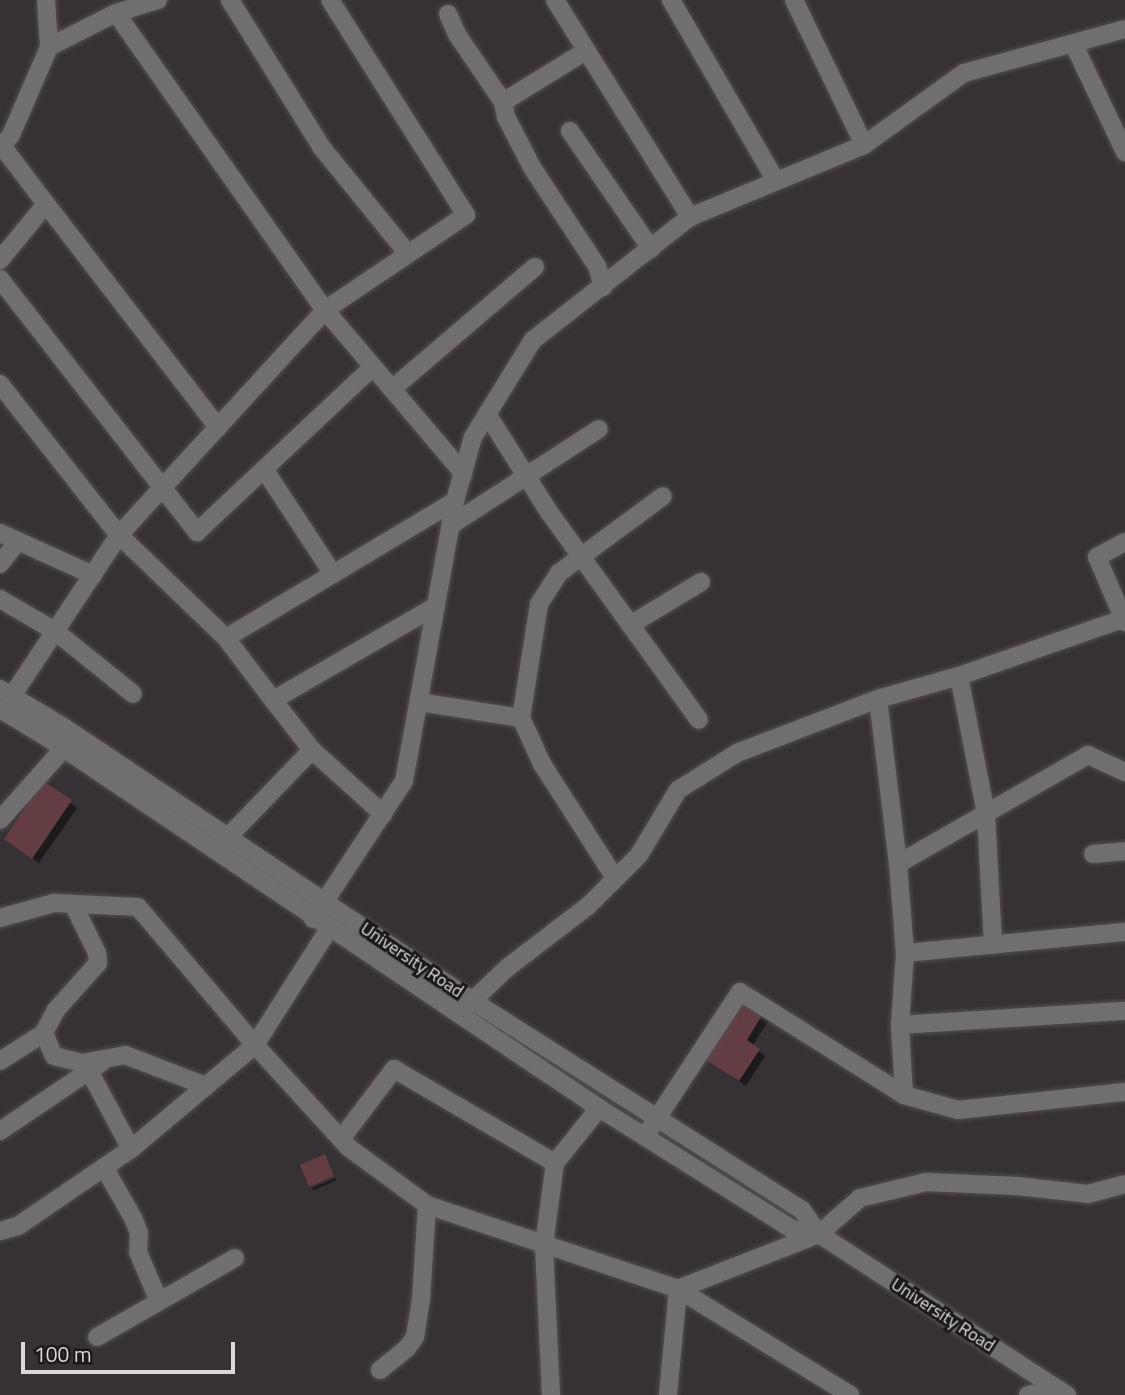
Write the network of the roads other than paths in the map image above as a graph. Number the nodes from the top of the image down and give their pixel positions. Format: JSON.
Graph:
{"nodes":[{"id":1,"x":46,"y":0,"type":"edge"},
{"id":2,"x":158,"y":0,"type":"edge"},
{"id":3,"x":230,"y":0,"type":"edge"},
{"id":4,"x":330,"y":0,"type":"edge"},
{"id":5,"x":555,"y":0,"type":"edge"},
{"id":6,"x":671,"y":0,"type":"edge"},
{"id":7,"x":794,"y":0,"type":"edge"},
{"id":8,"x":116,"y":13,"type":"junction"},
{"id":9,"x":448,"y":14,"type":"dead end"},
{"id":10,"x":1125,"y":29,"type":"edge"},
{"id":11,"x":1074,"y":44,"type":"junction"},
{"id":12,"x":49,"y":47,"type":"junction"},
{"id":13,"x":586,"y":51,"type":"junction"},
{"id":14,"x":503,"y":102,"type":"junction"},
{"id":15,"x":570,"y":131,"type":"dead end"},
{"id":16,"x":864,"y":145,"type":"junction"},
{"id":17,"x":1,"y":148,"type":"edge"},
{"id":18,"x":1125,"y":152,"type":"edge"},
{"id":19,"x":776,"y":181,"type":"junction"},
{"id":20,"x":46,"y":204,"type":"junction"},
{"id":21,"x":690,"y":218,"type":"junction"},
{"id":22,"x":651,"y":249,"type":"junction"},
{"id":23,"x":408,"y":254,"type":"junction"},
{"id":24,"x":0,"y":260,"type":"edge"},
{"id":25,"x":535,"y":267,"type":"dead end"},
{"id":26,"x":0,"y":279,"type":"edge"},
{"id":27,"x":603,"y":287,"type":"junction"},
{"id":28,"x":325,"y":310,"type":"junction"},
{"id":29,"x":373,"y":367,"type":"junction"},
{"id":30,"x":0,"y":384,"type":"edge"},
{"id":31,"x":392,"y":389,"type":"junction"},
{"id":32,"x":487,"y":414,"type":"junction"},
{"id":33,"x":218,"y":427,"type":"junction"},
{"id":34,"x":599,"y":429,"type":"dead end"},
{"id":35,"x":264,"y":469,"type":"junction"},
{"id":36,"x":463,"y":473,"type":"junction"},
{"id":37,"x":527,"y":478,"type":"junction"},
{"id":38,"x":161,"y":489,"type":"junction"},
{"id":39,"x":663,"y":496,"type":"dead end"},
{"id":40,"x":455,"y":501,"type":"junction"},
{"id":41,"x":451,"y":525,"type":"junction"},
{"id":42,"x":0,"y":533,"type":"edge"},
{"id":43,"x":119,"y":535,"type":"junction"},
{"id":44,"x":18,"y":541,"type":"junction"},
{"id":45,"x":1125,"y":542,"type":"edge"},
{"id":46,"x":580,"y":554,"type":"junction"},
{"id":47,"x":0,"y":564,"type":"edge"},
{"id":48,"x":333,"y":574,"type":"junction"},
{"id":49,"x":93,"y":575,"type":"junction"},
{"id":50,"x":701,"y":582,"type":"dead end"},
{"id":51,"x":0,"y":599,"type":"edge"},
{"id":52,"x":436,"y":606,"type":"junction"},
{"id":53,"x":1124,"y":620,"type":"edge"},
{"id":54,"x":630,"y":625,"type":"junction"},
{"id":55,"x":55,"y":631,"type":"junction"},
{"id":56,"x":226,"y":638,"type":"junction"},
{"id":57,"x":959,"y":676,"type":"junction"},
{"id":58,"x":133,"y":694,"type":"dead end"},
{"id":59,"x":4,"y":698,"type":"edge"},
{"id":60,"x":878,"y":699,"type":"junction"},
{"id":61,"x":273,"y":700,"type":"junction"},
{"id":62,"x":419,"y":702,"type":"junction"},
{"id":63,"x":521,"y":718,"type":"junction"},
{"id":64,"x":699,"y":720,"type":"dead end"},
{"id":65,"x":64,"y":748,"type":"junction"},
{"id":66,"x":312,"y":750,"type":"junction"},
{"id":67,"x":1125,"y":772,"type":"edge"},
{"id":68,"x":383,"y":814,"type":"junction"},
{"id":69,"x":986,"y":814,"type":"junction"},
{"id":70,"x":0,"y":821,"type":"edge"},
{"id":71,"x":227,"y":838,"type":"junction"},
{"id":72,"x":1125,"y":851,"type":"edge"},
{"id":73,"x":1093,"y":854,"type":"dead end"},
{"id":74,"x":898,"y":864,"type":"junction"},
{"id":75,"x":615,"y":878,"type":"junction"},
{"id":76,"x":324,"y":900,"type":"junction"},
{"id":77,"x":73,"y":904,"type":"junction"},
{"id":78,"x":0,"y":918,"type":"edge"},
{"id":79,"x":313,"y":919,"type":"junction"},
{"id":80,"x":329,"y":929,"type":"junction"},
{"id":81,"x":1125,"y":932,"type":"edge"},
{"id":82,"x":993,"y":944,"type":"junction"},
{"id":83,"x":905,"y":953,"type":"junction"},
{"id":84,"x":471,"y":1000,"type":"junction"},
{"id":85,"x":1125,"y":1011,"type":"edge"},
{"id":86,"x":459,"y":1015,"type":"junction"},
{"id":87,"x":901,"y":1025,"type":"junction"},
{"id":88,"x":44,"y":1033,"type":"junction"},
{"id":89,"x":256,"y":1045,"type":"junction"},
{"id":90,"x":0,"y":1060,"type":"edge"},
{"id":91,"x":104,"y":1061,"type":"junction"},
{"id":92,"x":94,"y":1080,"type":"dead end"},
{"id":93,"x":206,"y":1086,"type":"junction"},
{"id":94,"x":1125,"y":1092,"type":"edge"},
{"id":95,"x":904,"y":1095,"type":"junction"},
{"id":96,"x":599,"y":1108,"type":"junction"},
{"id":97,"x":656,"y":1119,"type":"junction"},
{"id":98,"x":0,"y":1131,"type":"edge"},
{"id":99,"x":644,"y":1137,"type":"junction"},
{"id":100,"x":341,"y":1139,"type":"junction"},
{"id":101,"x":131,"y":1149,"type":"junction"},
{"id":102,"x":555,"y":1163,"type":"junction"},
{"id":103,"x":104,"y":1167,"type":"junction"},
{"id":104,"x":1125,"y":1184,"type":"edge"},
{"id":105,"x":427,"y":1205,"type":"junction"},
{"id":106,"x":0,"y":1231,"type":"edge"},
{"id":107,"x":819,"y":1234,"type":"junction"},
{"id":108,"x":544,"y":1244,"type":"junction"},
{"id":109,"x":235,"y":1258,"type":"dead end"},
{"id":110,"x":678,"y":1289,"type":"junction"},
{"id":111,"x":158,"y":1300,"type":"junction"},
{"id":112,"x":97,"y":1337,"type":"dead end"},
{"id":113,"x":380,"y":1370,"type":"dead end"},
{"id":114,"x":1061,"y":1392,"type":"edge"},
{"id":115,"x":551,"y":1395,"type":"edge"},
{"id":116,"x":668,"y":1395,"type":"edge"},
{"id":117,"x":850,"y":1395,"type":"edge"},
{"id":118,"x":1028,"y":1395,"type":"edge"}],
"edges":[{"from":1,"to":12,"type":"street"},
{"from":2,"to":8,"type":"street"},
{"from":3,"to":23,"type":"street"},
{"from":4,"to":23,"type":"street"},
{"from":5,"to":13,"type":"street"},
{"from":6,"to":19,"type":"street"},
{"from":7,"to":16,"type":"street"},
{"from":8,"to":12,"type":"street"},
{"from":8,"to":28,"type":"street"},
{"from":9,"to":14,"type":"street"},
{"from":10,"to":11,"type":"street"},
{"from":11,"to":16,"type":"street"},
{"from":11,"to":18,"type":"street"},
{"from":12,"to":17,"type":"street"},
{"from":13,"to":14,"type":"street"},
{"from":13,"to":21,"type":"street"},
{"from":14,"to":27,"type":"street"},
{"from":15,"to":22,"type":"street"},
{"from":16,"to":19,"type":"street"},
{"from":17,"to":20,"type":"street"},
{"from":19,"to":21,"type":"street"},
{"from":20,"to":24,"type":"street"},
{"from":20,"to":33,"type":"street"},
{"from":21,"to":22,"type":"street"},
{"from":22,"to":27,"type":"street"},
{"from":23,"to":28,"type":"street"},
{"from":25,"to":31,"type":"street"},
{"from":26,"to":38,"type":"street"},
{"from":27,"to":32,"type":"street"},
{"from":28,"to":29,"type":"street"},
{"from":28,"to":33,"type":"street"},
{"from":29,"to":31,"type":"street"},
{"from":29,"to":35,"type":"street"},
{"from":30,"to":43,"type":"street"},
{"from":31,"to":36,"type":"street"},
{"from":32,"to":36,"type":"street"},
{"from":32,"to":37,"type":"street"},
{"from":33,"to":38,"type":"street"},
{"from":34,"to":37,"type":"street"},
{"from":35,"to":38,"type":"street"},
{"from":35,"to":48,"type":"street"},
{"from":36,"to":40,"type":"street"},
{"from":37,"to":41,"type":"street"},
{"from":37,"to":46,"type":"street"},
{"from":38,"to":43,"type":"street"},
{"from":39,"to":46,"type":"street"},
{"from":40,"to":41,"type":"street"},
{"from":40,"to":48,"type":"street"},
{"from":41,"to":52,"type":"street"},
{"from":42,"to":44,"type":"street"},
{"from":43,"to":49,"type":"street"},
{"from":43,"to":56,"type":"street"},
{"from":44,"to":47,"type":"street"},
{"from":44,"to":49,"type":"street"},
{"from":45,"to":53,"type":"street"},
{"from":46,"to":54,"type":"street"},
{"from":46,"to":63,"type":"street"},
{"from":48,"to":56,"type":"street"},
{"from":49,"to":55,"type":"street"},
{"from":50,"to":54,"type":"street"},
{"from":51,"to":55,"type":"street"},
{"from":52,"to":61,"type":"street"},
{"from":52,"to":62,"type":"street"},
{"from":53,"to":57,"type":"street"},
{"from":54,"to":64,"type":"street"},
{"from":55,"to":58,"type":"street"},
{"from":55,"to":59,"type":"street"},
{"from":56,"to":61,"type":"street"},
{"from":57,"to":60,"type":"street"},
{"from":57,"to":69,"type":"street"},
{"from":59,"to":65,"type":"street","name":"University Road"},
{"from":59,"to":71,"type":"street","name":"University Road"},
{"from":60,"to":74,"type":"street"},
{"from":60,"to":75,"type":"street"},
{"from":61,"to":66,"type":"street"},
{"from":62,"to":63,"type":"street"},
{"from":62,"to":68,"type":"street"},
{"from":63,"to":75,"type":"street"},
{"from":65,"to":70,"type":"street"},
{"from":65,"to":79,"type":"street","name":"University Road"},
{"from":66,"to":68,"type":"street"},
{"from":66,"to":71,"type":"street"},
{"from":67,"to":69,"type":"street"},
{"from":68,"to":76,"type":"street"},
{"from":69,"to":74,"type":"street"},
{"from":69,"to":82,"type":"street"},
{"from":71,"to":76,"type":"street","name":"University Road"},
{"from":72,"to":73,"type":"street"},
{"from":74,"to":83,"type":"street"},
{"from":75,"to":84,"type":"street"},
{"from":76,"to":79,"type":"street"},
{"from":76,"to":84,"type":"street","name":"University Road"},
{"from":77,"to":78,"type":"street"},
{"from":77,"to":88,"type":"street"},
{"from":77,"to":89,"type":"street"},
{"from":79,"to":80,"type":"street","name":"University Road"},
{"from":80,"to":86,"type":"street","name":"University Road"},
{"from":80,"to":89,"type":"street"},
{"from":81,"to":82,"type":"street"},
{"from":82,"to":83,"type":"street"},
{"from":83,"to":87,"type":"street"},
{"from":84,"to":86,"type":"street"},
{"from":84,"to":97,"type":"street","name":"University Road"},
{"from":85,"to":87,"type":"street"},
{"from":86,"to":96,"type":"street","name":"University Road"},
{"from":87,"to":95,"type":"street"},
{"from":88,"to":90,"type":"street"},
{"from":88,"to":91,"type":"street"},
{"from":89,"to":93,"type":"street"},
{"from":89,"to":100,"type":"street"},
{"from":91,"to":93,"type":"street"},
{"from":91,"to":98,"type":"street"},
{"from":92,"to":101,"type":"street"},
{"from":93,"to":101,"type":"street"},
{"from":94,"to":95,"type":"street"},
{"from":95,"to":97,"type":"street"},
{"from":96,"to":99,"type":"street","name":"University Road"},
{"from":96,"to":102,"type":"street"},
{"from":97,"to":99,"type":"street"},
{"from":97,"to":107,"type":"street","name":"University Road"},
{"from":99,"to":107,"type":"street","name":"University Road"},
{"from":100,"to":102,"type":"street"},
{"from":100,"to":105,"type":"street"},
{"from":101,"to":103,"type":"street"},
{"from":102,"to":108,"type":"street"},
{"from":103,"to":106,"type":"street"},
{"from":103,"to":111,"type":"street"},
{"from":104,"to":107,"type":"street"},
{"from":105,"to":108,"type":"street"},
{"from":105,"to":113,"type":"street"},
{"from":107,"to":110,"type":"street"},
{"from":107,"to":114,"type":"street","name":"University Road"},
{"from":108,"to":110,"type":"street"},
{"from":108,"to":115,"type":"street"},
{"from":109,"to":111,"type":"street"},
{"from":110,"to":116,"type":"street"},
{"from":110,"to":117,"type":"street"},
{"from":111,"to":112,"type":"street"},
{"from":114,"to":118,"type":"street"}]}
